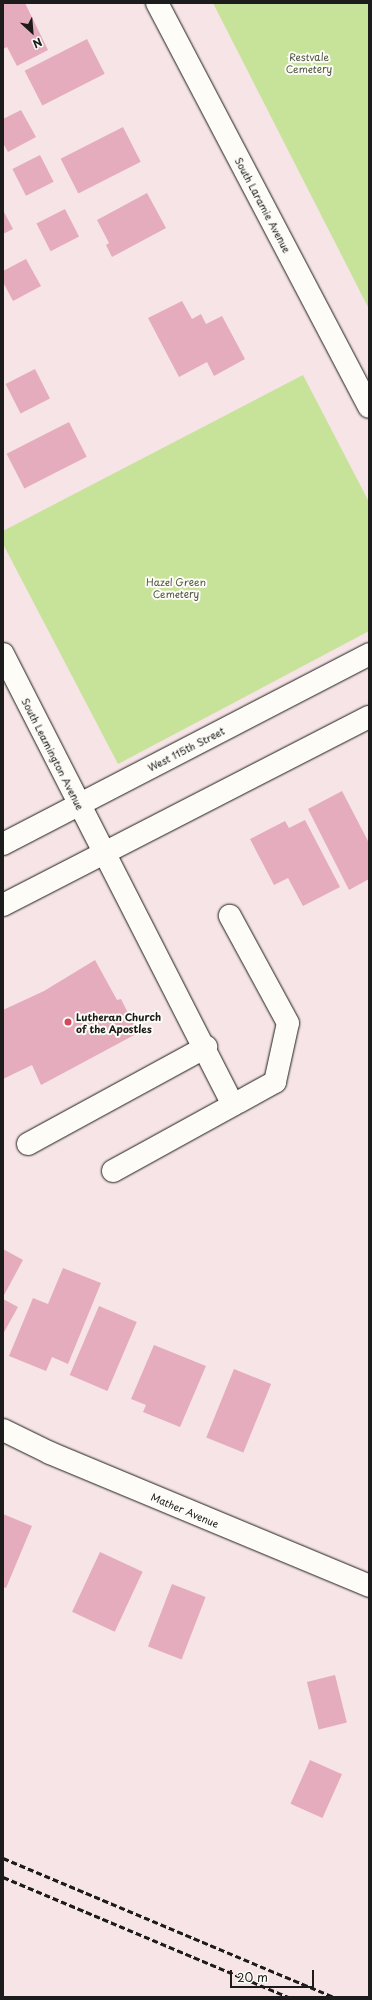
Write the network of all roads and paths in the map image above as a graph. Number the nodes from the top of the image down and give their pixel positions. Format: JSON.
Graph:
{"nodes":[{"id":1,"x":157,"y":3,"type":"edge"},
{"id":2,"x":369,"y":407,"type":"edge"},
{"id":3,"x":3,"y":654,"type":"edge"},
{"id":4,"x":369,"y":654,"type":"edge"},
{"id":5,"x":369,"y":717,"type":"edge"},
{"id":6,"x":79,"y":805,"type":"junction"},
{"id":7,"x":3,"y":844,"type":"edge"},
{"id":8,"x":104,"y":853,"type":"junction"},
{"id":9,"x":3,"y":905,"type":"edge"},
{"id":10,"x":230,"y":916,"type":"dead end"},
{"id":11,"x":206,"y":1047,"type":"junction"},
{"id":12,"x":233,"y":1105,"type":"junction"},
{"id":13,"x":28,"y":1144,"type":"dead end"},
{"id":14,"x":113,"y":1171,"type":"dead end"},
{"id":15,"x":3,"y":1430,"type":"edge"},
{"id":16,"x":369,"y":1586,"type":"edge"}],
"edges":[{"from":1,"to":2,"type":"street","name":"South Laramie Avenue"},
{"from":3,"to":6,"type":"street","name":"South Leamington Avenue"},
{"from":4,"to":6,"type":"street","name":"West 115th Street"},
{"from":5,"to":8,"type":"street"},
{"from":6,"to":7,"type":"street","name":"West 115th Street"},
{"from":6,"to":8,"type":"street","name":"South Leamington Avenue"},
{"from":8,"to":9,"type":"street"},
{"from":8,"to":11,"type":"street","name":"South Leamington Avenue"},
{"from":10,"to":12,"type":"street"},
{"from":11,"to":12,"type":"street","name":"South Leamington Avenue"},
{"from":11,"to":13,"type":"street"},
{"from":12,"to":14,"type":"street"},
{"from":15,"to":16,"type":"street","name":"Mather Avenue"}]}
